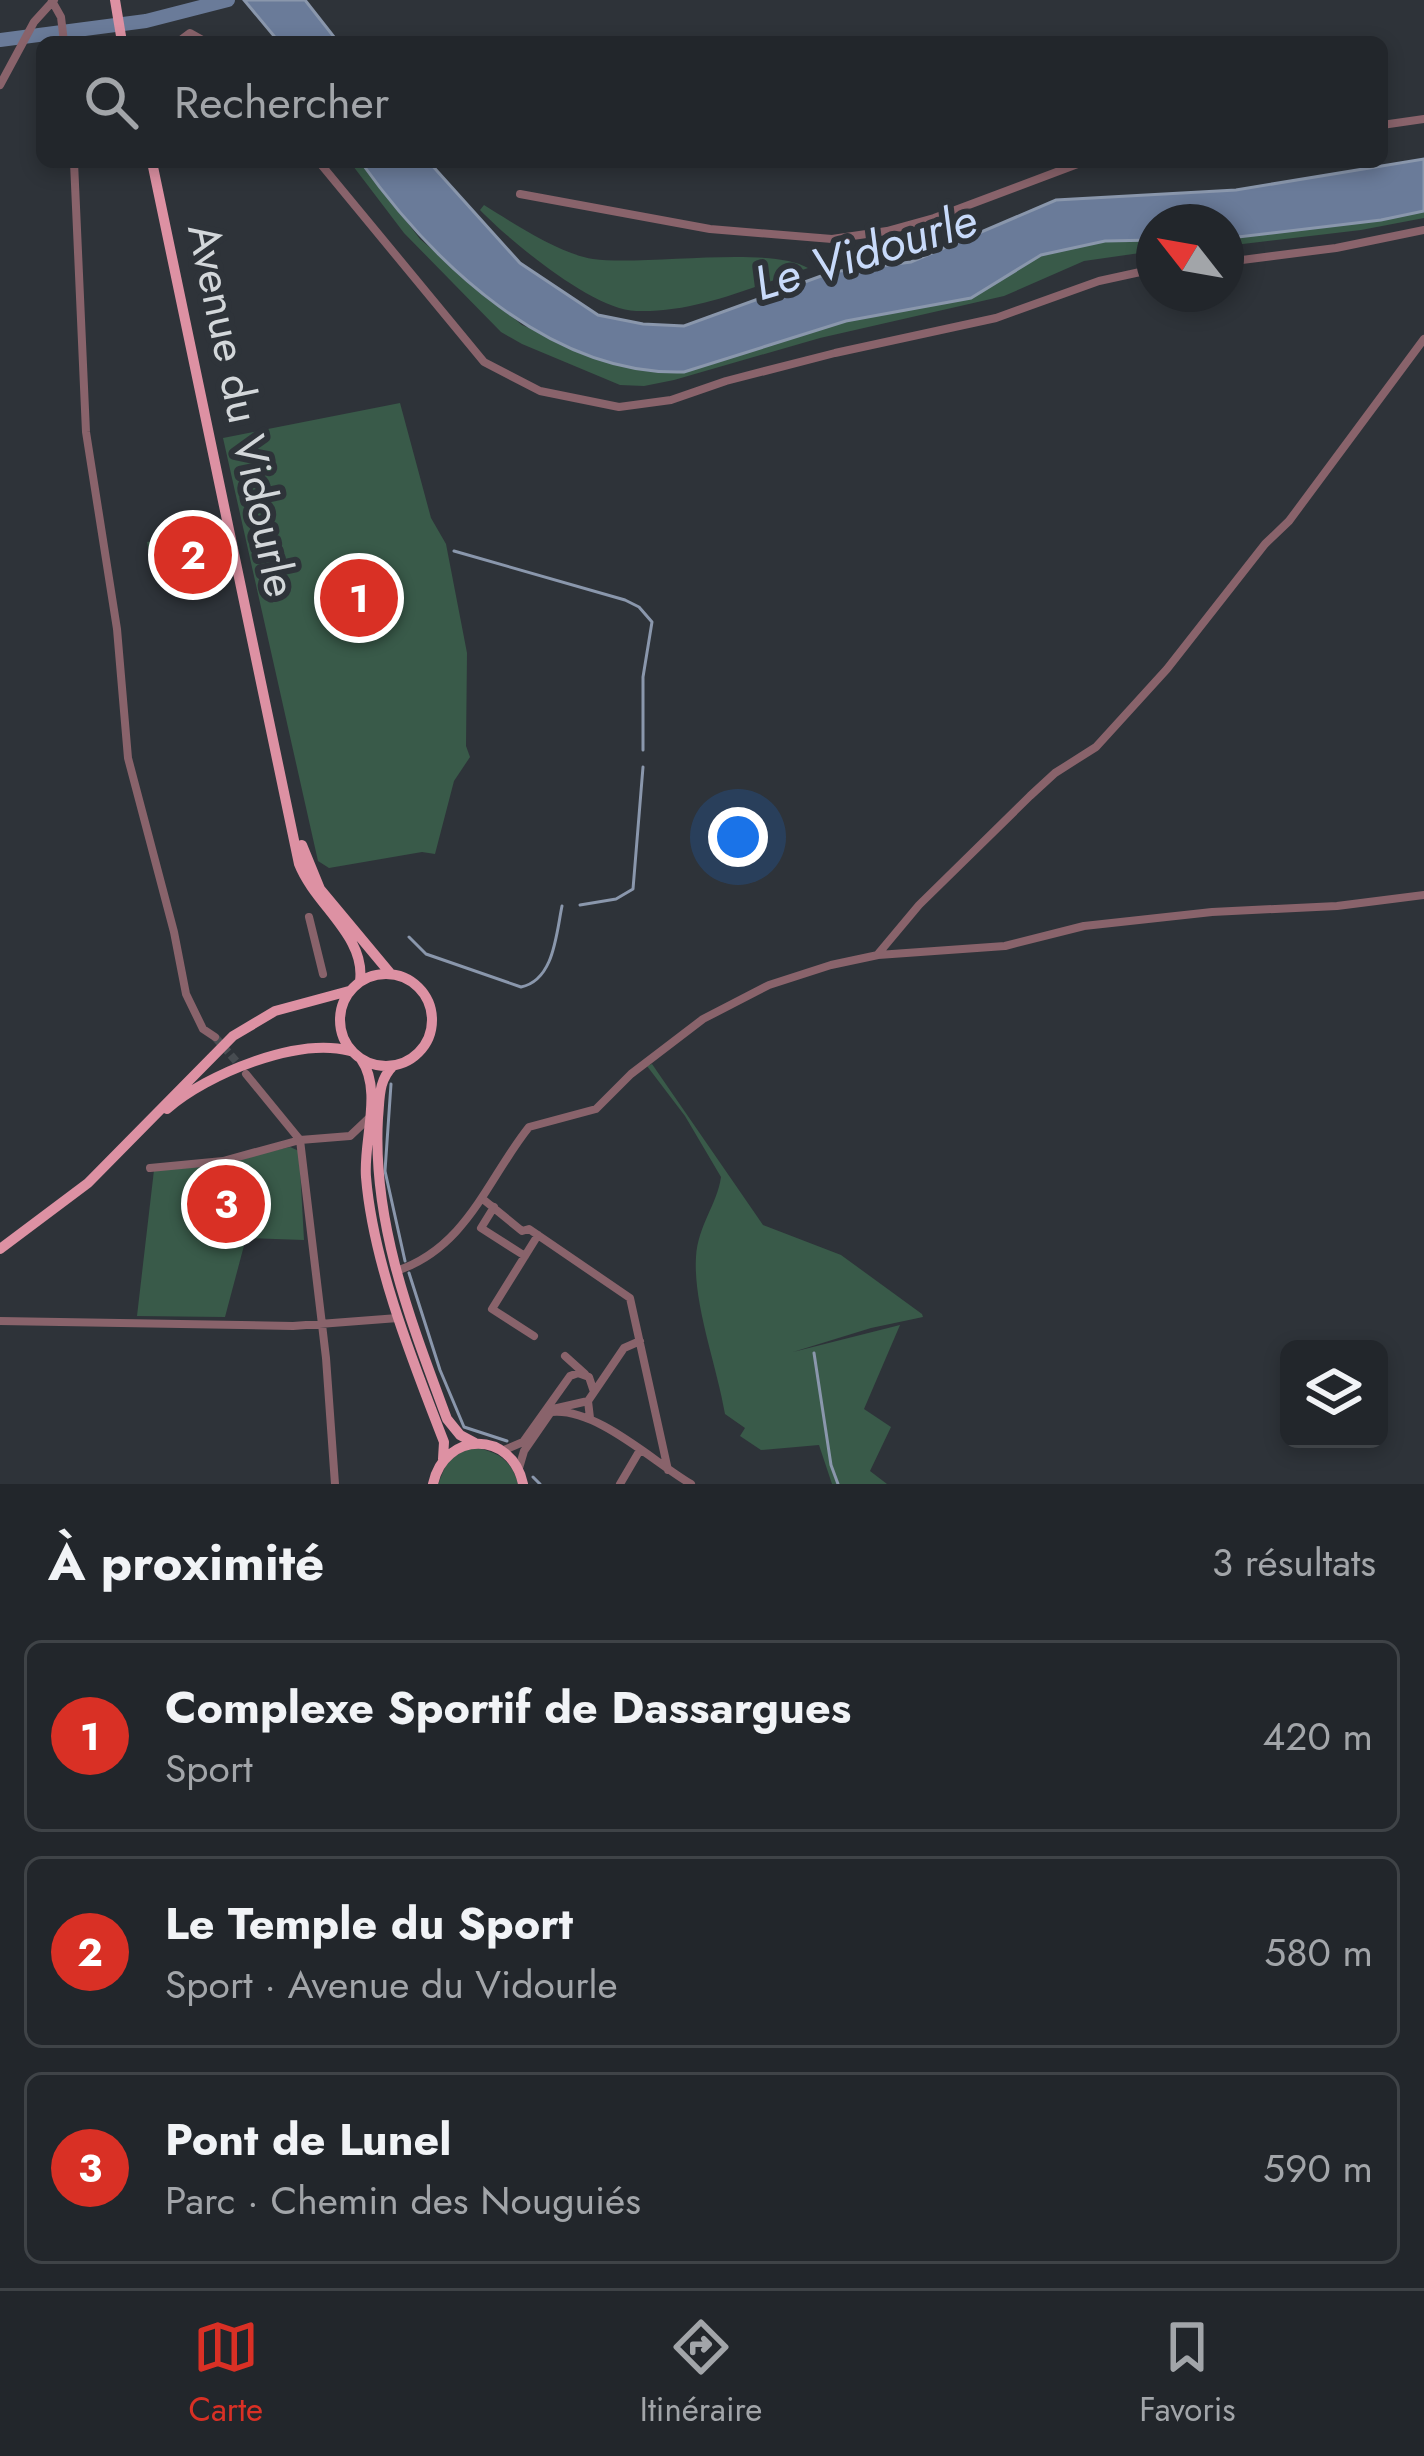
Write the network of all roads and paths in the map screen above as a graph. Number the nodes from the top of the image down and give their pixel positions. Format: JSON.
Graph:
{"nodes":[{"id":1,"x":115,"y":0,"type":"edge"},
{"id":2,"x":53,"y":1,"type":"edge"},
{"id":3,"x":63,"y":36,"type":"edge"},
{"id":4,"x":124,"y":36,"type":"edge"},
{"id":5,"x":0,"y":85,"type":"edge"},
{"id":6,"x":1424,"y":119,"type":"edge"},
{"id":7,"x":1388,"y":124,"type":"edge"},
{"id":8,"x":74,"y":168,"type":"edge"},
{"id":9,"x":156,"y":168,"type":"edge"},
{"id":10,"x":326,"y":168,"type":"edge"},
{"id":11,"x":1064,"y":168,"type":"edge"},
{"id":12,"x":520,"y":194,"type":"dead end"},
{"id":13,"x":1424,"y":230,"type":"edge"},
{"id":14,"x":1244,"y":260,"type":"edge"},
{"id":15,"x":1136,"y":273,"type":"edge"},
{"id":16,"x":1424,"y":339,"type":"edge"},
{"id":17,"x":271,"y":720,"type":"junction"},
{"id":18,"x":1424,"y":895,"type":"edge"},
{"id":19,"x":309,"y":917,"type":"dead end"},
{"id":20,"x":878,"y":955,"type":"junction"},
{"id":21,"x":390,"y":973,"type":"junction"},
{"id":22,"x":323,"y":974,"type":"dead end"},
{"id":23,"x":359,"y":981,"type":"junction"},
{"id":24,"x":349,"y":991,"type":"junction"},
{"id":25,"x":215,"y":1037,"type":"tunnel mouth"},
{"id":26,"x":356,"y":1055,"type":"junction"},
{"id":27,"x":393,"y":1066,"type":"junction"},
{"id":28,"x":246,"y":1074,"type":"tunnel mouth"},
{"id":29,"x":154,"y":1118,"type":"junction"},
{"id":30,"x":368,"y":1119,"type":"junction"},
{"id":31,"x":350,"y":1136,"type":"junction"},
{"id":32,"x":300,"y":1140,"type":"junction"},
{"id":33,"x":366,"y":1151,"type":"junction"},
{"id":34,"x":150,"y":1168,"type":"dead end"},
{"id":35,"x":484,"y":1200,"type":"junction"},
{"id":36,"x":494,"y":1208,"type":"junction"},
{"id":37,"x":538,"y":1235,"type":"junction"},
{"id":38,"x":0,"y":1249,"type":"edge"},
{"id":39,"x":525,"y":1256,"type":"junction"},
{"id":40,"x":396,"y":1271,"type":"junction"},
{"id":41,"x":398,"y":1318,"type":"junction"},
{"id":42,"x":0,"y":1322,"type":"edge"},
{"id":43,"x":321,"y":1324,"type":"junction"},
{"id":44,"x":637,"y":1329,"type":"junction"},
{"id":45,"x":535,"y":1336,"type":"dead end"},
{"id":46,"x":640,"y":1341,"type":"junction"},
{"id":47,"x":587,"y":1376,"type":"junction"},
{"id":48,"x":566,"y":1381,"type":"junction"},
{"id":49,"x":591,"y":1396,"type":"junction"},
{"id":50,"x":573,"y":1402,"type":"junction"},
{"id":51,"x":552,"y":1412,"type":"junction"},
{"id":52,"x":578,"y":1414,"type":"junction"},
{"id":53,"x":590,"y":1418,"type":"junction"},
{"id":54,"x":475,"y":1442,"type":"junction"},
{"id":55,"x":504,"y":1450,"type":"junction"},
{"id":56,"x":640,"y":1450,"type":"junction"},
{"id":57,"x":443,"y":1459,"type":"junction"},
{"id":58,"x":664,"y":1467,"type":"junction"},
{"id":59,"x":519,"y":1468,"type":"junction"},
{"id":60,"x":432,"y":1483,"type":"edge"},
{"id":61,"x":335,"y":1484,"type":"edge"},
{"id":62,"x":523,"y":1484,"type":"edge"},
{"id":63,"x":620,"y":1484,"type":"edge"},
{"id":64,"x":691,"y":1484,"type":"edge"}],
"edges":[{"from":1,"to":4,"type":"main road"},
{"from":2,"to":3,"type":"street"},
{"from":2,"to":5,"type":"street"},
{"from":6,"to":7,"type":"street"},
{"from":8,"to":25,"type":"street"},
{"from":9,"to":17,"type":"main road","name":"Avenue du Vidourle"},
{"from":10,"to":15,"type":"street"},
{"from":11,"to":12,"type":"street"},
{"from":13,"to":14,"type":"street"},
{"from":16,"to":20,"type":"street"},
{"from":17,"to":21,"type":"main road","name":"Avenue du Vidourle"},
{"from":17,"to":23,"type":"main road","name":"Avenue du Vidourle"},
{"from":18,"to":20,"type":"street"},
{"from":19,"to":22,"type":"street"},
{"from":20,"to":35,"type":"street"},
{"from":21,"to":23,"type":"main road"},
{"from":21,"to":27,"type":"main road"},
{"from":23,"to":24,"type":"main road"},
{"from":24,"to":26,"type":"main road"},
{"from":24,"to":29,"type":"main road"},
{"from":26,"to":27,"type":"main road"},
{"from":26,"to":29,"type":"main road"},
{"from":26,"to":30,"type":"main road"},
{"from":27,"to":40,"type":"main road"},
{"from":28,"to":32,"type":"street"},
{"from":29,"to":38,"type":"main road"},
{"from":30,"to":31,"type":"street"},
{"from":30,"to":33,"type":"main road"},
{"from":31,"to":32,"type":"street"},
{"from":31,"to":33,"type":"street"},
{"from":32,"to":34,"type":"street"},
{"from":32,"to":43,"type":"street"},
{"from":33,"to":41,"type":"main road"},
{"from":35,"to":36,"type":"street"},
{"from":35,"to":40,"type":"street"},
{"from":36,"to":37,"type":"street"},
{"from":36,"to":39,"type":"street"},
{"from":37,"to":39,"type":"street"},
{"from":37,"to":44,"type":"street"},
{"from":39,"to":45,"type":"street"},
{"from":40,"to":54,"type":"main road"},
{"from":41,"to":43,"type":"street"},
{"from":41,"to":57,"type":"main road"},
{"from":42,"to":43,"type":"street"},
{"from":43,"to":61,"type":"street"},
{"from":44,"to":46,"type":"street"},
{"from":44,"to":47,"type":"street"},
{"from":46,"to":49,"type":"street"},
{"from":46,"to":58,"type":"street"},
{"from":47,"to":48,"type":"street"},
{"from":47,"to":48,"type":"street"},
{"from":47,"to":49,"type":"street"},
{"from":48,"to":50,"type":"street"},
{"from":48,"to":55,"type":"street"},
{"from":49,"to":50,"type":"street"},
{"from":49,"to":53,"type":"street"},
{"from":50,"to":51,"type":"street"},
{"from":50,"to":52,"type":"street"},
{"from":51,"to":52,"type":"street"},
{"from":51,"to":59,"type":"street"},
{"from":52,"to":53,"type":"street"},
{"from":53,"to":56,"type":"street"},
{"from":54,"to":55,"type":"main road"},
{"from":54,"to":57,"type":"main road"},
{"from":55,"to":59,"type":"main road"},
{"from":56,"to":58,"type":"street"},
{"from":56,"to":63,"type":"street"},
{"from":57,"to":60,"type":"main road"},
{"from":58,"to":64,"type":"street"},
{"from":59,"to":62,"type":"main road"}]}
